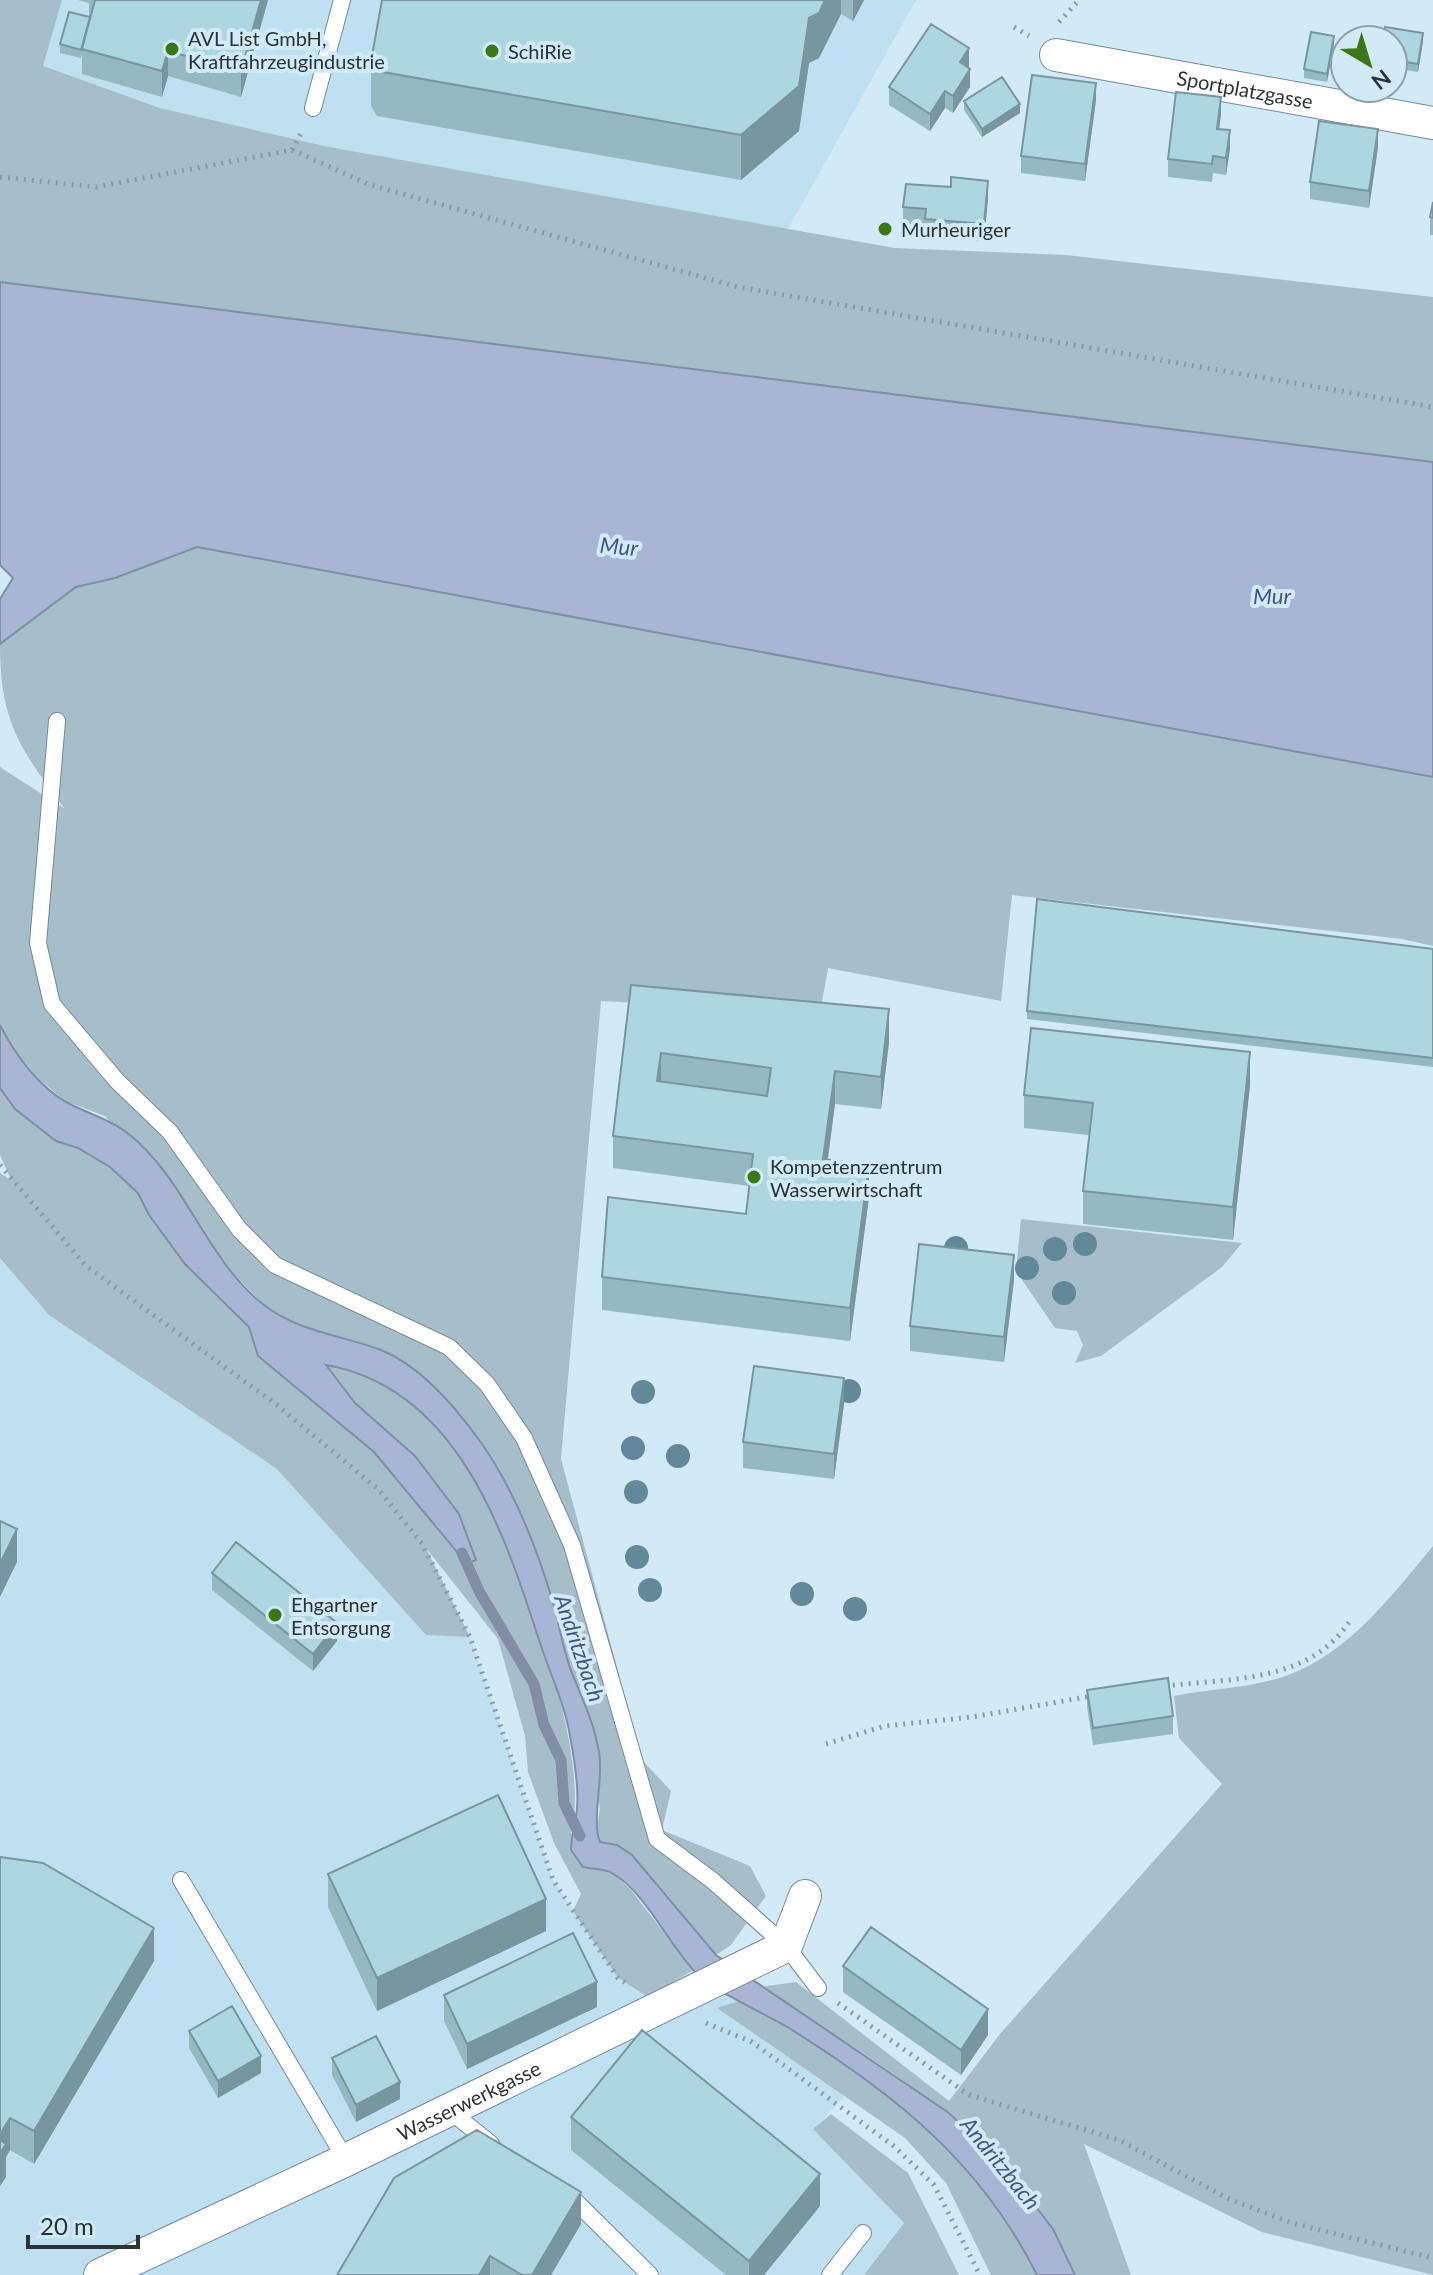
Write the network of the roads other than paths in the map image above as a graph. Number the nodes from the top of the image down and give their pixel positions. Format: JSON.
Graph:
{"nodes":[{"id":1,"x":342,"y":0,"type":"edge"},
{"id":2,"x":1056,"y":55,"type":"dead end"},
{"id":3,"x":313,"y":108,"type":"road end"},
{"id":4,"x":1433,"y":123,"type":"edge"},
{"id":5,"x":57,"y":721,"type":"dead end"},
{"id":6,"x":181,"y":1880,"type":"dead end"},
{"id":7,"x":805,"y":1896,"type":"dead end"},
{"id":8,"x":786,"y":1946,"type":"junction"},
{"id":9,"x":818,"y":1988,"type":"road end"},
{"id":10,"x":449,"y":2110,"type":"junction"},
{"id":11,"x":507,"y":2153,"type":"edge"},
{"id":12,"x":346,"y":2160,"type":"junction"},
{"id":13,"x":554,"y":2180,"type":"edge"},
{"id":14,"x":863,"y":2233,"type":"dead end"},
{"id":15,"x":100,"y":2275,"type":"edge"},
{"id":16,"x":650,"y":2275,"type":"edge"},
{"id":17,"x":830,"y":2275,"type":"edge"}],
"edges":[{"from":1,"to":3,"type":"lane"},
{"from":2,"to":4,"type":"street","name":"Sportplatzgasse"},
{"from":5,"to":8,"type":"lane"},
{"from":6,"to":12,"type":"lane"},
{"from":7,"to":8,"type":"street"},
{"from":8,"to":9,"type":"lane"},
{"from":8,"to":10,"type":"street","name":"Wasserwerkgasse"},
{"from":10,"to":11,"type":"lane"},
{"from":10,"to":12,"type":"street","name":"Wasserwerkgasse"},
{"from":12,"to":15,"type":"street","name":"Wasserwerkgasse"},
{"from":13,"to":16,"type":"lane"},
{"from":14,"to":17,"type":"lane"}]}
